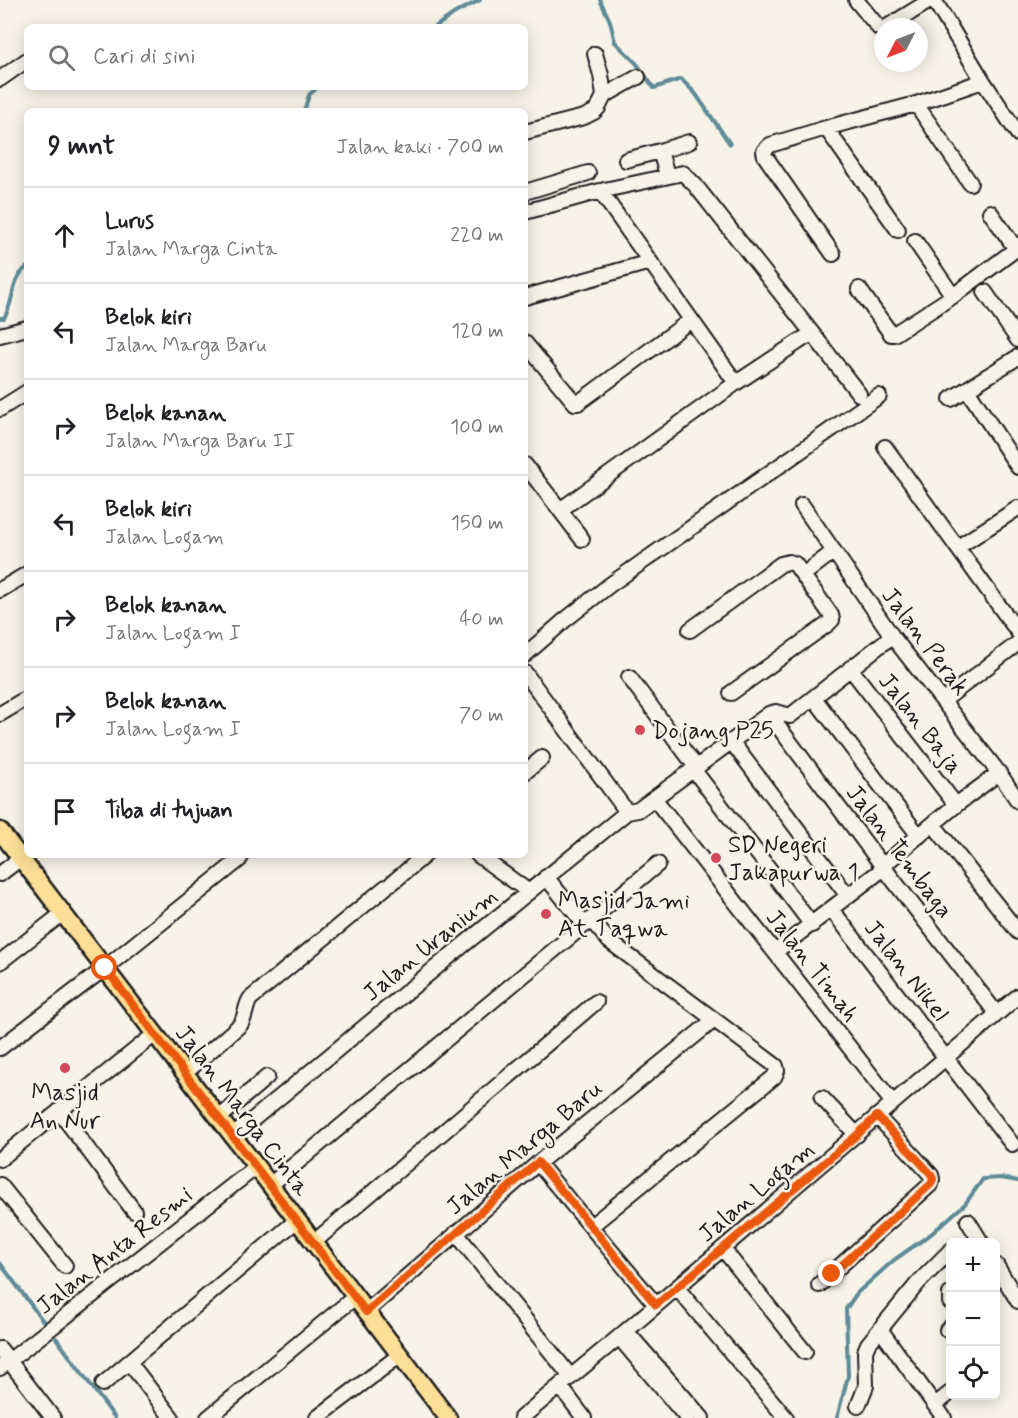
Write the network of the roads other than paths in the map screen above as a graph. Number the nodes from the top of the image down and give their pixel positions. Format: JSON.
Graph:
{"nodes":[{"id":1,"x":856,"y":0,"type":"edge"},
{"id":2,"x":933,"y":0,"type":"edge"},
{"id":3,"x":902,"y":18,"type":"edge"},
{"id":4,"x":874,"y":22,"type":"edge"},
{"id":5,"x":595,"y":54,"type":"dead end"},
{"id":6,"x":24,"y":62,"type":"edge"},
{"id":7,"x":638,"y":77,"type":"dead end"},
{"id":8,"x":0,"y":79,"type":"edge"},
{"id":9,"x":983,"y":81,"type":"junction"},
{"id":10,"x":604,"y":96,"type":"junction"},
{"id":11,"x":916,"y":104,"type":"junction"},
{"id":12,"x":826,"y":128,"type":"junction"},
{"id":13,"x":528,"y":131,"type":"edge"},
{"id":14,"x":1018,"y":134,"type":"edge"},
{"id":15,"x":689,"y":142,"type":"dead end"},
{"id":16,"x":660,"y":151,"type":"junction"},
{"id":17,"x":626,"y":160,"type":"dead end"},
{"id":18,"x":588,"y":173,"type":"dead end"},
{"id":19,"x":667,"y":175,"type":"junction"},
{"id":20,"x":970,"y":183,"type":"dead end"},
{"id":21,"x":528,"y":191,"type":"edge"},
{"id":22,"x":600,"y":191,"type":"junction"},
{"id":23,"x":528,"y":211,"type":"edge"},
{"id":24,"x":990,"y":213,"type":"dead end"},
{"id":25,"x":898,"y":230,"type":"dead end"},
{"id":26,"x":915,"y":241,"type":"dead end"},
{"id":27,"x":1017,"y":248,"type":"edge"},
{"id":28,"x":833,"y":254,"type":"dead end"},
{"id":29,"x":650,"y":262,"type":"junction"},
{"id":30,"x":859,"y":290,"type":"dead end"},
{"id":31,"x":985,"y":292,"type":"dead end"},
{"id":32,"x":528,"y":296,"type":"edge"},
{"id":33,"x":953,"y":296,"type":"junction"},
{"id":34,"x":691,"y":320,"type":"junction"},
{"id":35,"x":24,"y":329,"type":"edge"},
{"id":36,"x":812,"y":333,"type":"junction"},
{"id":37,"x":0,"y":335,"type":"edge"},
{"id":38,"x":1018,"y":340,"type":"edge"},
{"id":39,"x":528,"y":347,"type":"edge"},
{"id":40,"x":1018,"y":357,"type":"edge"},
{"id":41,"x":736,"y":383,"type":"junction"},
{"id":42,"x":967,"y":389,"type":"junction"},
{"id":43,"x":24,"y":394,"type":"edge"},
{"id":44,"x":859,"y":394,"type":"dead end"},
{"id":45,"x":879,"y":396,"type":"dead end"},
{"id":46,"x":951,"y":399,"type":"dead end"},
{"id":47,"x":0,"y":409,"type":"edge"},
{"id":48,"x":885,"y":447,"type":"dead end"},
{"id":49,"x":1018,"y":467,"type":"edge"},
{"id":50,"x":528,"y":469,"type":"edge"},
{"id":51,"x":802,"y":505,"type":"dead end"},
{"id":52,"x":1018,"y":508,"type":"edge"},
{"id":53,"x":560,"y":510,"type":"junction"},
{"id":54,"x":582,"y":539,"type":"dead end"},
{"id":55,"x":958,"y":547,"type":"junction"},
{"id":56,"x":834,"y":552,"type":"junction"},
{"id":57,"x":803,"y":574,"type":"junction"},
{"id":58,"x":24,"y":576,"type":"edge"},
{"id":59,"x":0,"y":590,"type":"edge"},
{"id":60,"x":690,"y":630,"type":"dead end"},
{"id":61,"x":1018,"y":632,"type":"edge"},
{"id":62,"x":892,"y":636,"type":"junction"},
{"id":63,"x":1018,"y":643,"type":"edge"},
{"id":64,"x":528,"y":652,"type":"edge"},
{"id":65,"x":850,"y":668,"type":"junction"},
{"id":66,"x":528,"y":677,"type":"edge"},
{"id":67,"x":629,"y":677,"type":"dead end"},
{"id":68,"x":731,"y":693,"type":"dead end"},
{"id":69,"x":814,"y":698,"type":"junction"},
{"id":70,"x":24,"y":700,"type":"edge"},
{"id":71,"x":943,"y":701,"type":"junction"},
{"id":72,"x":0,"y":714,"type":"edge"},
{"id":73,"x":773,"y":720,"type":"junction"},
{"id":74,"x":731,"y":741,"type":"junction"},
{"id":75,"x":542,"y":758,"type":"dead end"},
{"id":76,"x":694,"y":768,"type":"junction"},
{"id":77,"x":528,"y":770,"type":"edge"},
{"id":78,"x":999,"y":773,"type":"junction"},
{"id":79,"x":654,"y":798,"type":"junction"},
{"id":80,"x":1018,"y":801,"type":"edge"},
{"id":81,"x":956,"y":805,"type":"junction"},
{"id":82,"x":627,"y":812,"type":"junction"},
{"id":83,"x":933,"y":824,"type":"junction"},
{"id":84,"x":0,"y":831,"type":"edge"},
{"id":85,"x":919,"y":836,"type":"junction"},
{"id":86,"x":21,"y":858,"type":"junction"},
{"id":87,"x":240,"y":858,"type":"edge"},
{"id":88,"x":421,"y":858,"type":"edge"},
{"id":89,"x":482,"y":858,"type":"edge"},
{"id":90,"x":658,"y":864,"type":"dead end"},
{"id":91,"x":884,"y":868,"type":"junction"},
{"id":92,"x":0,"y":874,"type":"edge"},
{"id":93,"x":546,"y":878,"type":"junction"},
{"id":94,"x":529,"y":892,"type":"junction"},
{"id":95,"x":848,"y":896,"type":"junction"},
{"id":96,"x":832,"y":910,"type":"junction"},
{"id":97,"x":63,"y":913,"type":"junction"},
{"id":98,"x":588,"y":922,"type":"junction"},
{"id":99,"x":812,"y":925,"type":"junction"},
{"id":100,"x":1018,"y":932,"type":"edge"},
{"id":101,"x":775,"y":952,"type":"junction"},
{"id":102,"x":0,"y":962,"type":"edge"},
{"id":103,"x":105,"y":968,"type":"junction"},
{"id":104,"x":596,"y":1002,"type":"dead end"},
{"id":105,"x":1015,"y":1004,"type":"edge"},
{"id":106,"x":998,"y":1014,"type":"junction"},
{"id":107,"x":714,"y":1020,"type":"junction"},
{"id":108,"x":155,"y":1034,"type":"junction"},
{"id":109,"x":0,"y":1048,"type":"edge"},
{"id":110,"x":946,"y":1058,"type":"junction"},
{"id":111,"x":185,"y":1073,"type":"junction"},
{"id":112,"x":267,"y":1077,"type":"dead end"},
{"id":113,"x":822,"y":1098,"type":"dead end"},
{"id":114,"x":893,"y":1104,"type":"junction"},
{"id":115,"x":59,"y":1112,"type":"junction"},
{"id":116,"x":877,"y":1116,"type":"junction"},
{"id":117,"x":219,"y":1118,"type":"junction"},
{"id":118,"x":857,"y":1135,"type":"junction"},
{"id":119,"x":233,"y":1136,"type":"junction"},
{"id":120,"x":1012,"y":1144,"type":"dead end"},
{"id":121,"x":0,"y":1159,"type":"edge"},
{"id":122,"x":538,"y":1162,"type":"junction"},
{"id":123,"x":256,"y":1167,"type":"junction"},
{"id":124,"x":0,"y":1185,"type":"edge"},
{"id":125,"x":270,"y":1185,"type":"junction"},
{"id":126,"x":134,"y":1211,"type":"dead end"},
{"id":127,"x":297,"y":1220,"type":"junction"},
{"id":128,"x":968,"y":1221,"type":"dead end"},
{"id":129,"x":591,"y":1226,"type":"junction"},
{"id":130,"x":456,"y":1233,"type":"junction"},
{"id":131,"x":979,"y":1238,"type":"edge"},
{"id":132,"x":314,"y":1242,"type":"junction"},
{"id":133,"x":723,"y":1249,"type":"junction"},
{"id":134,"x":946,"y":1256,"type":"edge"},
{"id":135,"x":65,"y":1266,"type":"dead end"},
{"id":136,"x":1000,"y":1272,"type":"edge"},
{"id":137,"x":819,"y":1285,"type":"dead end"},
{"id":138,"x":677,"y":1288,"type":"junction"},
{"id":139,"x":355,"y":1297,"type":"junction"},
{"id":140,"x":1018,"y":1301,"type":"edge"},
{"id":141,"x":656,"y":1305,"type":"junction"},
{"id":142,"x":366,"y":1312,"type":"junction"},
{"id":143,"x":880,"y":1329,"type":"junction"},
{"id":144,"x":623,"y":1334,"type":"junction"},
{"id":145,"x":0,"y":1349,"type":"edge"},
{"id":146,"x":805,"y":1352,"type":"dead end"},
{"id":147,"x":400,"y":1355,"type":"junction"},
{"id":148,"x":129,"y":1362,"type":"junction"},
{"id":149,"x":4,"y":1364,"type":"edge"},
{"id":150,"x":565,"y":1381,"type":"junction"},
{"id":151,"x":103,"y":1384,"type":"dead end"},
{"id":152,"x":946,"y":1397,"type":"edge"},
{"id":153,"x":935,"y":1405,"type":"junction"},
{"id":154,"x":858,"y":1406,"type":"dead end"},
{"id":155,"x":52,"y":1418,"type":"edge"},
{"id":156,"x":172,"y":1418,"type":"edge"},
{"id":157,"x":208,"y":1418,"type":"edge"},
{"id":158,"x":317,"y":1418,"type":"edge"},
{"id":159,"x":448,"y":1418,"type":"edge"},
{"id":160,"x":522,"y":1418,"type":"edge"},
{"id":161,"x":584,"y":1418,"type":"edge"},
{"id":162,"x":687,"y":1418,"type":"edge"},
{"id":163,"x":702,"y":1418,"type":"edge"},
{"id":164,"x":786,"y":1418,"type":"edge"},
{"id":165,"x":944,"y":1418,"type":"edge"}],
"edges":[{"from":1,"to":4,"type":"street"},
{"from":2,"to":3,"type":"street"},
{"from":2,"to":9,"type":"street"},
{"from":5,"to":10,"type":"street"},
{"from":6,"to":8,"type":"street"},
{"from":7,"to":10,"type":"street"},
{"from":9,"to":11,"type":"street"},
{"from":9,"to":14,"type":"street"},
{"from":10,"to":13,"type":"street"},
{"from":11,"to":12,"type":"street"},
{"from":11,"to":20,"type":"street"},
{"from":12,"to":25,"type":"street"},
{"from":12,"to":28,"type":"street"},
{"from":15,"to":16,"type":"street"},
{"from":16,"to":17,"type":"street"},
{"from":16,"to":19,"type":"street"},
{"from":18,"to":21,"type":"street"},
{"from":19,"to":22,"type":"street"},
{"from":19,"to":36,"type":"street"},
{"from":22,"to":23,"type":"street"},
{"from":22,"to":29,"type":"street"},
{"from":24,"to":27,"type":"street"},
{"from":26,"to":33,"type":"street"},
{"from":27,"to":33,"type":"street"},
{"from":29,"to":32,"type":"street"},
{"from":29,"to":34,"type":"street"},
{"from":30,"to":33,"type":"street"},
{"from":31,"to":38,"type":"street"},
{"from":34,"to":39,"type":"street"},
{"from":34,"to":41,"type":"street"},
{"from":35,"to":37,"type":"street"},
{"from":36,"to":41,"type":"street"},
{"from":36,"to":44,"type":"street"},
{"from":40,"to":42,"type":"street"},
{"from":41,"to":53,"type":"street"},
{"from":42,"to":46,"type":"street"},
{"from":42,"to":49,"type":"street"},
{"from":43,"to":47,"type":"street"},
{"from":45,"to":64,"type":"street"},
{"from":48,"to":55,"type":"street"},
{"from":50,"to":53,"type":"street"},
{"from":51,"to":56,"type":"street","name":"Jalan Perak"},
{"from":52,"to":55,"type":"street"},
{"from":53,"to":54,"type":"street"},
{"from":55,"to":61,"type":"street"},
{"from":56,"to":57,"type":"street"},
{"from":56,"to":62,"type":"street","name":"Jalan Perak"},
{"from":57,"to":60,"type":"street"},
{"from":57,"to":68,"type":"street"},
{"from":58,"to":59,"type":"street"},
{"from":62,"to":65,"type":"street"},
{"from":62,"to":71,"type":"street","name":"Jalan Perak"},
{"from":63,"to":71,"type":"street"},
{"from":65,"to":69,"type":"street"},
{"from":65,"to":81,"type":"street","name":"Jalan Baja"},
{"from":66,"to":82,"type":"street"},
{"from":67,"to":76,"type":"street"},
{"from":69,"to":73,"type":"street","name":"Jalan Uranium"},
{"from":69,"to":85,"type":"street"},
{"from":70,"to":72,"type":"street"},
{"from":71,"to":78,"type":"street","name":"Jalan Perak"},
{"from":73,"to":74,"type":"street","name":"Jalan Uranium"},
{"from":73,"to":91,"type":"street","name":"Jalan Tembaga"},
{"from":74,"to":76,"type":"street","name":"Jalan Uranium"},
{"from":74,"to":95,"type":"street"},
{"from":75,"to":77,"type":"street"},
{"from":76,"to":79,"type":"street","name":"Jalan Uranium"},
{"from":76,"to":99,"type":"street"},
{"from":78,"to":80,"type":"street","name":"Jalan Perak"},
{"from":78,"to":81,"type":"street","name":"Jalan Baja"},
{"from":79,"to":82,"type":"street","name":"Jalan Uranium"},
{"from":79,"to":101,"type":"street","name":"Jalan Timah"},
{"from":81,"to":83,"type":"street","name":"Jalan Baja"},
{"from":82,"to":93,"type":"street","name":"Jalan Uranium"},
{"from":83,"to":85,"type":"street","name":"Jalan Baja"},
{"from":83,"to":100,"type":"street"},
{"from":84,"to":86,"type":"main road","name":"Jalan Marga Cinta"},
{"from":85,"to":91,"type":"street","name":"Jalan Baja"},
{"from":86,"to":92,"type":"street"},
{"from":86,"to":97,"type":"main road","name":"Jalan Marga Cinta"},
{"from":87,"to":103,"type":"street"},
{"from":88,"to":111,"type":"street"},
{"from":89,"to":94,"type":"street"},
{"from":90,"to":98,"type":"street"},
{"from":91,"to":95,"type":"street","name":"Jalan Baja"},
{"from":91,"to":106,"type":"street","name":"Jalan Tembaga"},
{"from":93,"to":94,"type":"street","name":"Jalan Uranium"},
{"from":93,"to":98,"type":"street"},
{"from":94,"to":119,"type":"street","name":"Jalan Uranium"},
{"from":95,"to":96,"type":"street","name":"Jalan Baja"},
{"from":96,"to":99,"type":"street","name":"Jalan Baja"},
{"from":96,"to":110,"type":"street","name":"Jalan Nikel"},
{"from":97,"to":102,"type":"street"},
{"from":97,"to":103,"type":"main road","name":"Jalan Marga Cinta"},
{"from":98,"to":107,"type":"street"},
{"from":98,"to":125,"type":"street"},
{"from":99,"to":101,"type":"street","name":"Jalan Baja"},
{"from":101,"to":114,"type":"street","name":"Jalan Timah"},
{"from":103,"to":108,"type":"main road","name":"Jalan Marga Cinta"},
{"from":103,"to":109,"type":"street"},
{"from":104,"to":132,"type":"street"},
{"from":105,"to":106,"type":"street","name":"Jalan Logam"},
{"from":106,"to":110,"type":"street","name":"Jalan Logam"},
{"from":107,"to":122,"type":"street","name":"Jalan Marga Baru"},
{"from":107,"to":129,"type":"street"},
{"from":108,"to":111,"type":"main road","name":"Jalan Marga Cinta"},
{"from":108,"to":115,"type":"street"},
{"from":110,"to":114,"type":"street","name":"Jalan Logam"},
{"from":110,"to":120,"type":"street","name":"Jalan Nikel"},
{"from":111,"to":117,"type":"main road","name":"Jalan Marga Cinta"},
{"from":112,"to":117,"type":"street"},
{"from":113,"to":118,"type":"street"},
{"from":114,"to":116,"type":"street","name":"Jalan Logam"},
{"from":115,"to":121,"type":"street"},
{"from":115,"to":126,"type":"street"},
{"from":116,"to":118,"type":"street","name":"Jalan Logam"},
{"from":116,"to":137,"type":"street"},
{"from":117,"to":119,"type":"main road","name":"Jalan Marga Cinta"},
{"from":118,"to":133,"type":"street","name":"Jalan Logam"},
{"from":119,"to":123,"type":"main road","name":"Jalan Marga Cinta"},
{"from":122,"to":129,"type":"street"},
{"from":122,"to":130,"type":"street","name":"Jalan Marga Baru"},
{"from":123,"to":125,"type":"main road","name":"Jalan Marga Cinta"},
{"from":123,"to":149,"type":"street","name":"Jalan Anta Resmi"},
{"from":124,"to":135,"type":"street"},
{"from":125,"to":127,"type":"main road","name":"Jalan Marga Cinta"},
{"from":127,"to":132,"type":"main road","name":"Jalan Marga Cinta"},
{"from":127,"to":148,"type":"street"},
{"from":128,"to":131,"type":"street"},
{"from":129,"to":141,"type":"street"},
{"from":130,"to":142,"type":"street","name":"Jalan Marga Baru"},
{"from":130,"to":150,"type":"street"},
{"from":132,"to":139,"type":"main road","name":"Jalan Marga Cinta"},
{"from":133,"to":138,"type":"street","name":"Jalan Logam"},
{"from":133,"to":146,"type":"street"},
{"from":134,"to":143,"type":"street"},
{"from":136,"to":140,"type":"street"},
{"from":138,"to":141,"type":"street","name":"Jalan Logam"},
{"from":138,"to":164,"type":"street"},
{"from":139,"to":142,"type":"main road","name":"Jalan Marga Cinta"},
{"from":139,"to":157,"type":"street"},
{"from":141,"to":144,"type":"street","name":"Jalan Logam"},
{"from":142,"to":147,"type":"main road","name":"Jalan Marga Cinta"},
{"from":143,"to":153,"type":"street"},
{"from":143,"to":154,"type":"street"},
{"from":144,"to":150,"type":"street","name":"Jalan Logam"},
{"from":144,"to":162,"type":"street"},
{"from":144,"to":163,"type":"street"},
{"from":145,"to":149,"type":"street"},
{"from":147,"to":158,"type":"street"},
{"from":147,"to":159,"type":"main road","name":"Jalan Marga Cinta"},
{"from":148,"to":151,"type":"street"},
{"from":148,"to":156,"type":"street"},
{"from":149,"to":155,"type":"street"},
{"from":150,"to":160,"type":"street","name":"Jalan Logam"},
{"from":150,"to":161,"type":"street"},
{"from":152,"to":153,"type":"street"},
{"from":153,"to":165,"type":"street"}]}
